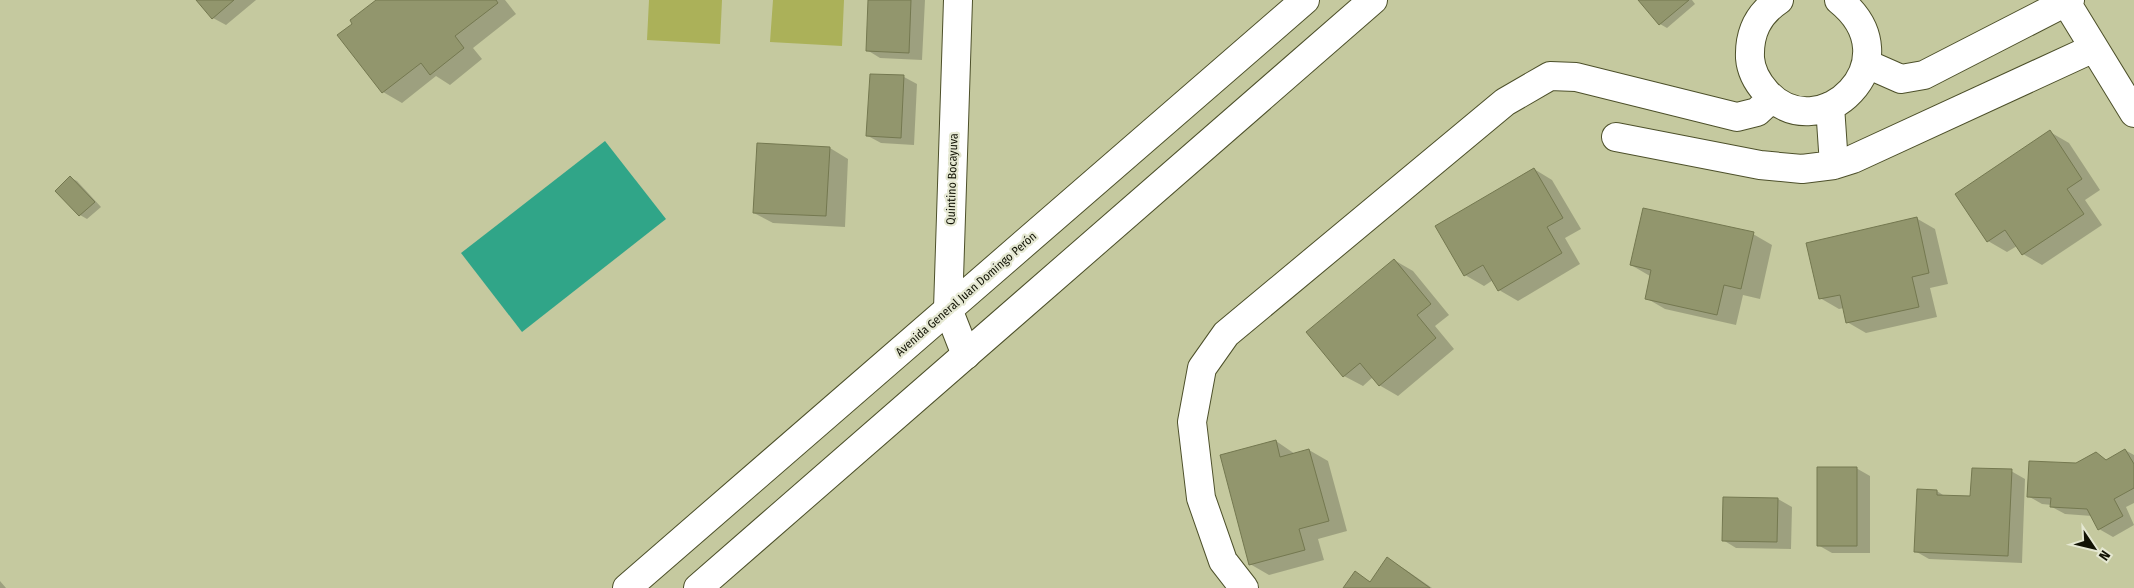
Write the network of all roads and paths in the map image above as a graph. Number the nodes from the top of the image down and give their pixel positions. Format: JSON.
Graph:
{"nodes":[{"id":1,"x":958,"y":0,"type":"edge"},
{"id":2,"x":1305,"y":0,"type":"edge"},
{"id":3,"x":1373,"y":0,"type":"edge"},
{"id":4,"x":1779,"y":0,"type":"edge"},
{"id":5,"x":2068,"y":1,"type":"edge"},
{"id":6,"x":1851,"y":4,"type":"edge"},
{"id":7,"x":1750,"y":12,"type":"edge"},
{"id":8,"x":2094,"y":48,"type":"junction"},
{"id":9,"x":1866,"y":64,"type":"junction"},
{"id":10,"x":1772,"y":98,"type":"junction"},
{"id":11,"x":1830,"y":106,"type":"junction"},
{"id":12,"x":2134,"y":113,"type":"edge"},
{"id":13,"x":1616,"y":137,"type":"dead end"},
{"id":14,"x":1834,"y":165,"type":"junction"},
{"id":15,"x":948,"y":309,"type":"junction"},
{"id":16,"x":966,"y":355,"type":"junction"},
{"id":17,"x":628,"y":588,"type":"edge"},
{"id":18,"x":698,"y":588,"type":"edge"},
{"id":19,"x":1244,"y":588,"type":"edge"}],
"edges":[{"from":1,"to":15,"type":"street","name":"Quintino Bocayuva"},
{"from":2,"to":15,"type":"street","name":"Avenida General Juan Domingo Perón"},
{"from":3,"to":16,"type":"street"},
{"from":4,"to":7,"type":"street"},
{"from":5,"to":8,"type":"street"},
{"from":5,"to":9,"type":"street"},
{"from":6,"to":9,"type":"street"},
{"from":7,"to":10,"type":"street"},
{"from":8,"to":12,"type":"street"},
{"from":8,"to":14,"type":"street"},
{"from":9,"to":11,"type":"street"},
{"from":10,"to":11,"type":"street"},
{"from":10,"to":19,"type":"street"},
{"from":11,"to":14,"type":"street"},
{"from":13,"to":14,"type":"street"},
{"from":15,"to":16,"type":"street","name":"Quintino Bocayuva"},
{"from":15,"to":17,"type":"street","name":"Avenida General Juan Domingo Perón"},
{"from":16,"to":18,"type":"street"}]}
